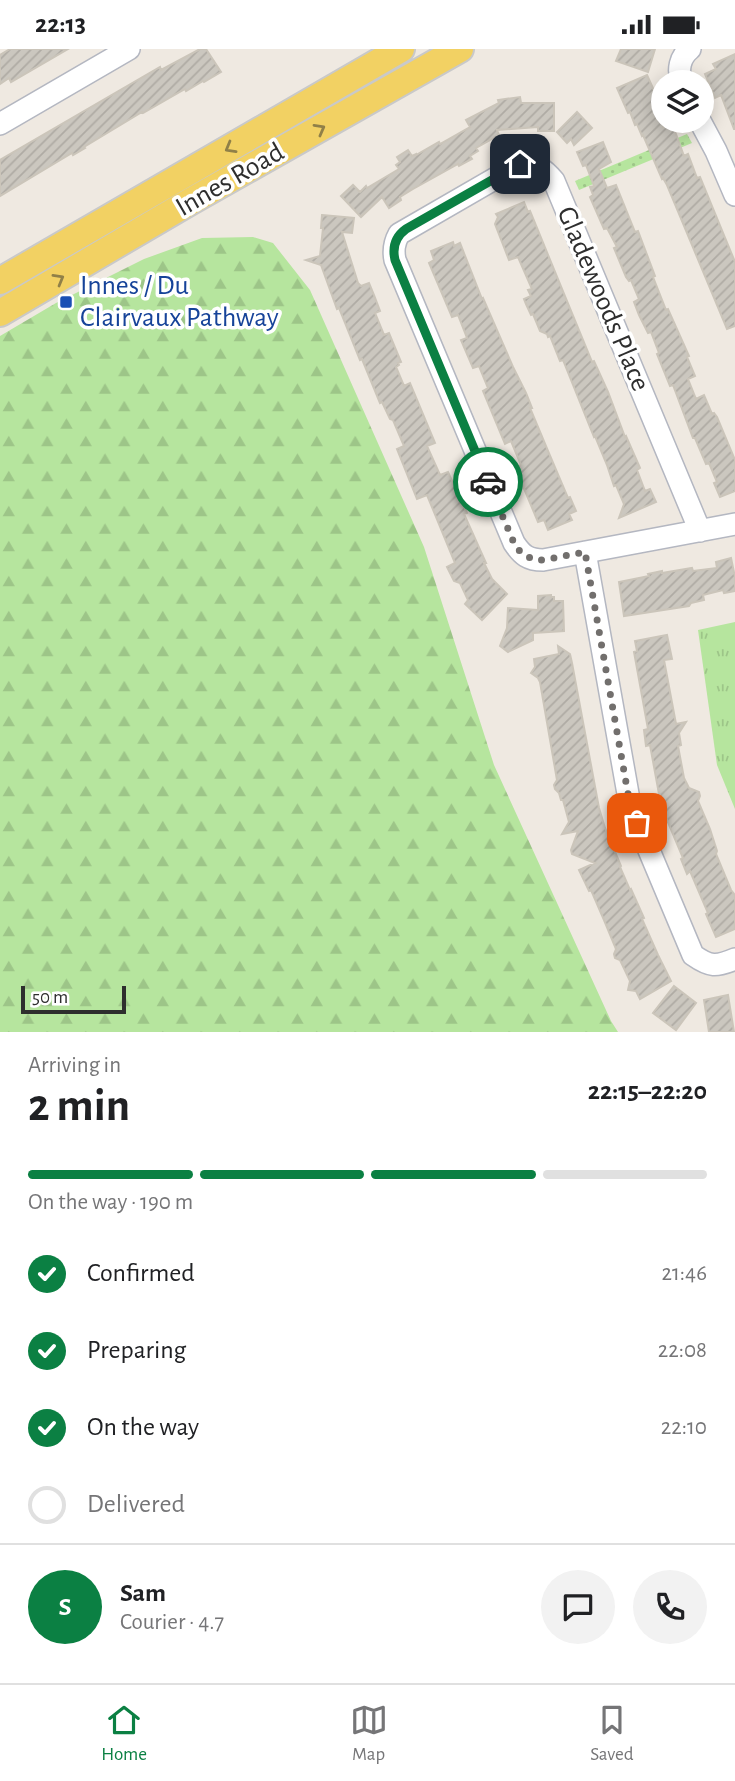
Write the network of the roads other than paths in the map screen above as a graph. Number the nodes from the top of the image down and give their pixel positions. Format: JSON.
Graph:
{"nodes":[{"id":1,"x":129,"y":49,"type":"edge"},
{"id":2,"x":401,"y":49,"type":"edge"},
{"id":3,"x":460,"y":49,"type":"edge"},
{"id":4,"x":690,"y":49,"type":"edge"},
{"id":5,"x":680,"y":70,"type":"edge"},
{"id":6,"x":0,"y":124,"type":"edge"},
{"id":7,"x":706,"y":133,"type":"edge"},
{"id":8,"x":735,"y":195,"type":"edge"},
{"id":9,"x":0,"y":281,"type":"edge"},
{"id":10,"x":0,"y":313,"type":"edge"},
{"id":11,"x":735,"y":524,"type":"edge"},
{"id":12,"x":700,"y":531,"type":"junction"},
{"id":13,"x":585,"y":552,"type":"junction"},
{"id":14,"x":735,"y":959,"type":"edge"}],
"edges":[{"from":1,"to":6,"type":"street"},
{"from":2,"to":9,"type":"main road","name":"Innes Road","one_way":true},
{"from":10,"to":3,"type":"main road","name":"Innes Road","one_way":true},
{"from":4,"to":5,"type":"street"},
{"from":7,"to":8,"type":"street"},
{"from":11,"to":12,"type":"street","name":"Gladewoods Place"},
{"from":12,"to":13,"type":"street","name":"Gladewoods Place"},
{"from":12,"to":13,"type":"street","name":"Gladewoods Place"},
{"from":13,"to":14,"type":"street"}]}
